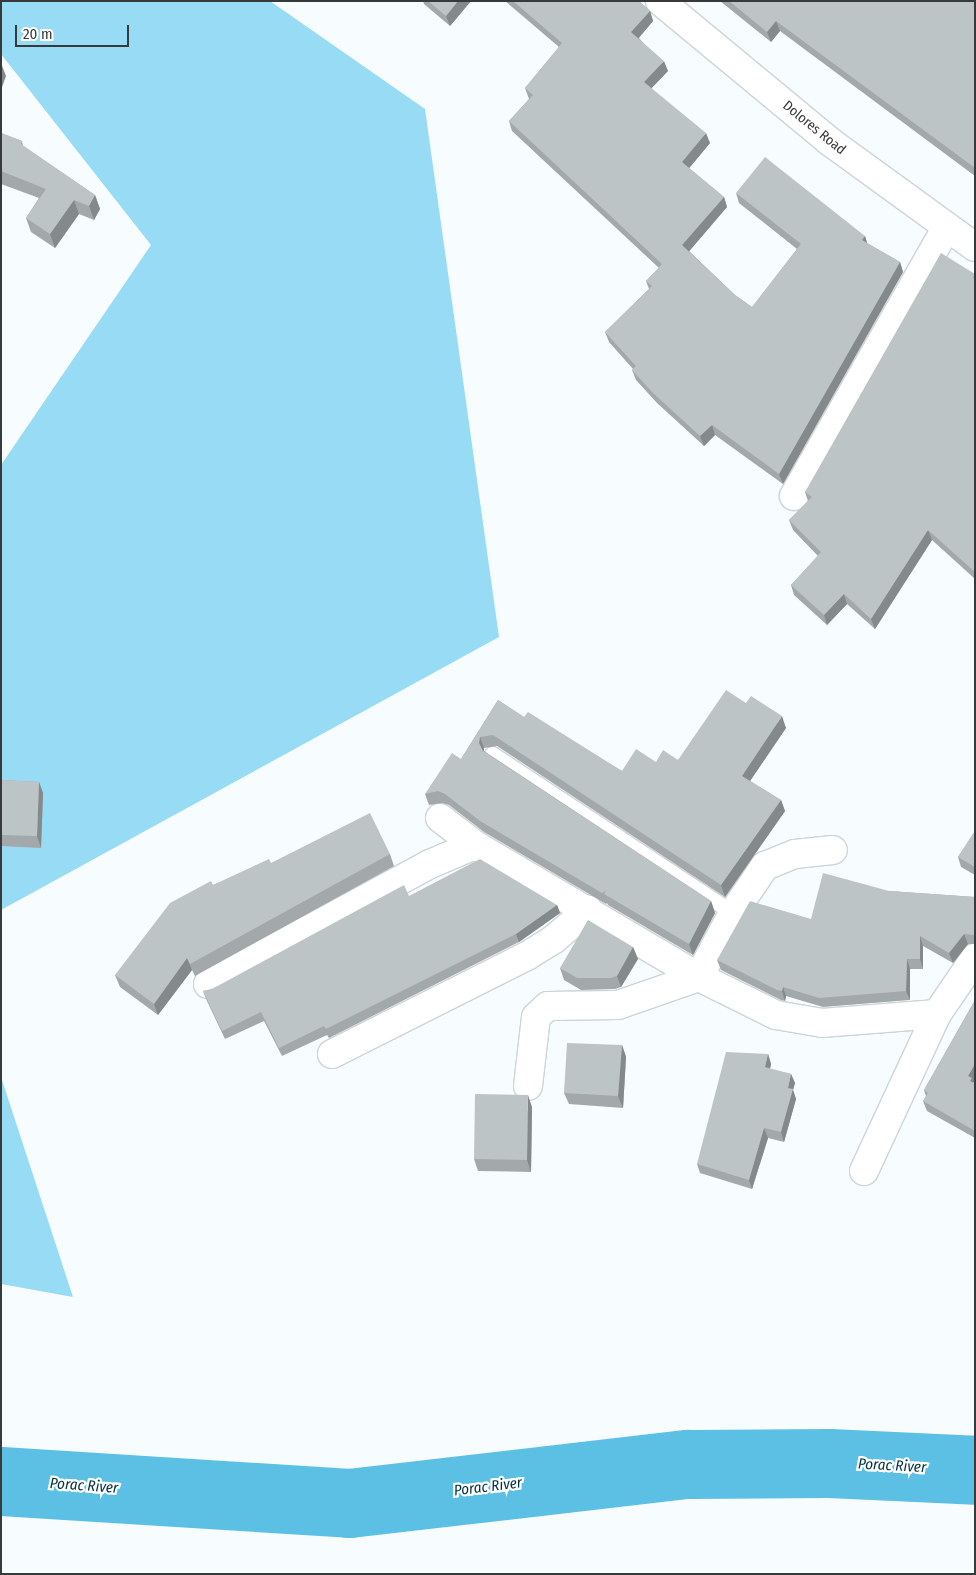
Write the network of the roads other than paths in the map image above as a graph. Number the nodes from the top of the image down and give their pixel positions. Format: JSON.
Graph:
{"nodes":[{"id":1,"x":660,"y":1,"type":"edge"},
{"id":2,"x":946,"y":227,"type":"junction"},
{"id":3,"x":975,"y":247,"type":"edge"},
{"id":4,"x":794,"y":496,"type":"dead end"},
{"id":5,"x":492,"y":754,"type":"edge"},
{"id":6,"x":440,"y":818,"type":"dead end"},
{"id":7,"x":475,"y":845,"type":"junction"},
{"id":8,"x":833,"y":850,"type":"dead end"},
{"id":9,"x":588,"y":910,"type":"junction"},
{"id":10,"x":733,"y":914,"type":"junction"},
{"id":11,"x":972,"y":971,"type":"edge"},
{"id":12,"x":699,"y":977,"type":"junction"},
{"id":13,"x":208,"y":984,"type":"dead end"},
{"id":14,"x":937,"y":1014,"type":"junction"},
{"id":15,"x":332,"y":1054,"type":"dead end"},
{"id":16,"x":528,"y":1086,"type":"dead end"},
{"id":17,"x":864,"y":1172,"type":"dead end"}],
"edges":[{"from":1,"to":2,"type":"street","name":"Dolores Road"},
{"from":2,"to":3,"type":"street","name":"Dolores Road"},
{"from":2,"to":4,"type":"street"},
{"from":5,"to":10,"type":"lane"},
{"from":6,"to":7,"type":"street"},
{"from":7,"to":9,"type":"street"},
{"from":7,"to":13,"type":"street"},
{"from":8,"to":10,"type":"street"},
{"from":9,"to":12,"type":"street"},
{"from":9,"to":15,"type":"street"},
{"from":10,"to":12,"type":"street"},
{"from":11,"to":14,"type":"street"},
{"from":12,"to":14,"type":"street"},
{"from":12,"to":16,"type":"street"},
{"from":14,"to":17,"type":"street"}]}
